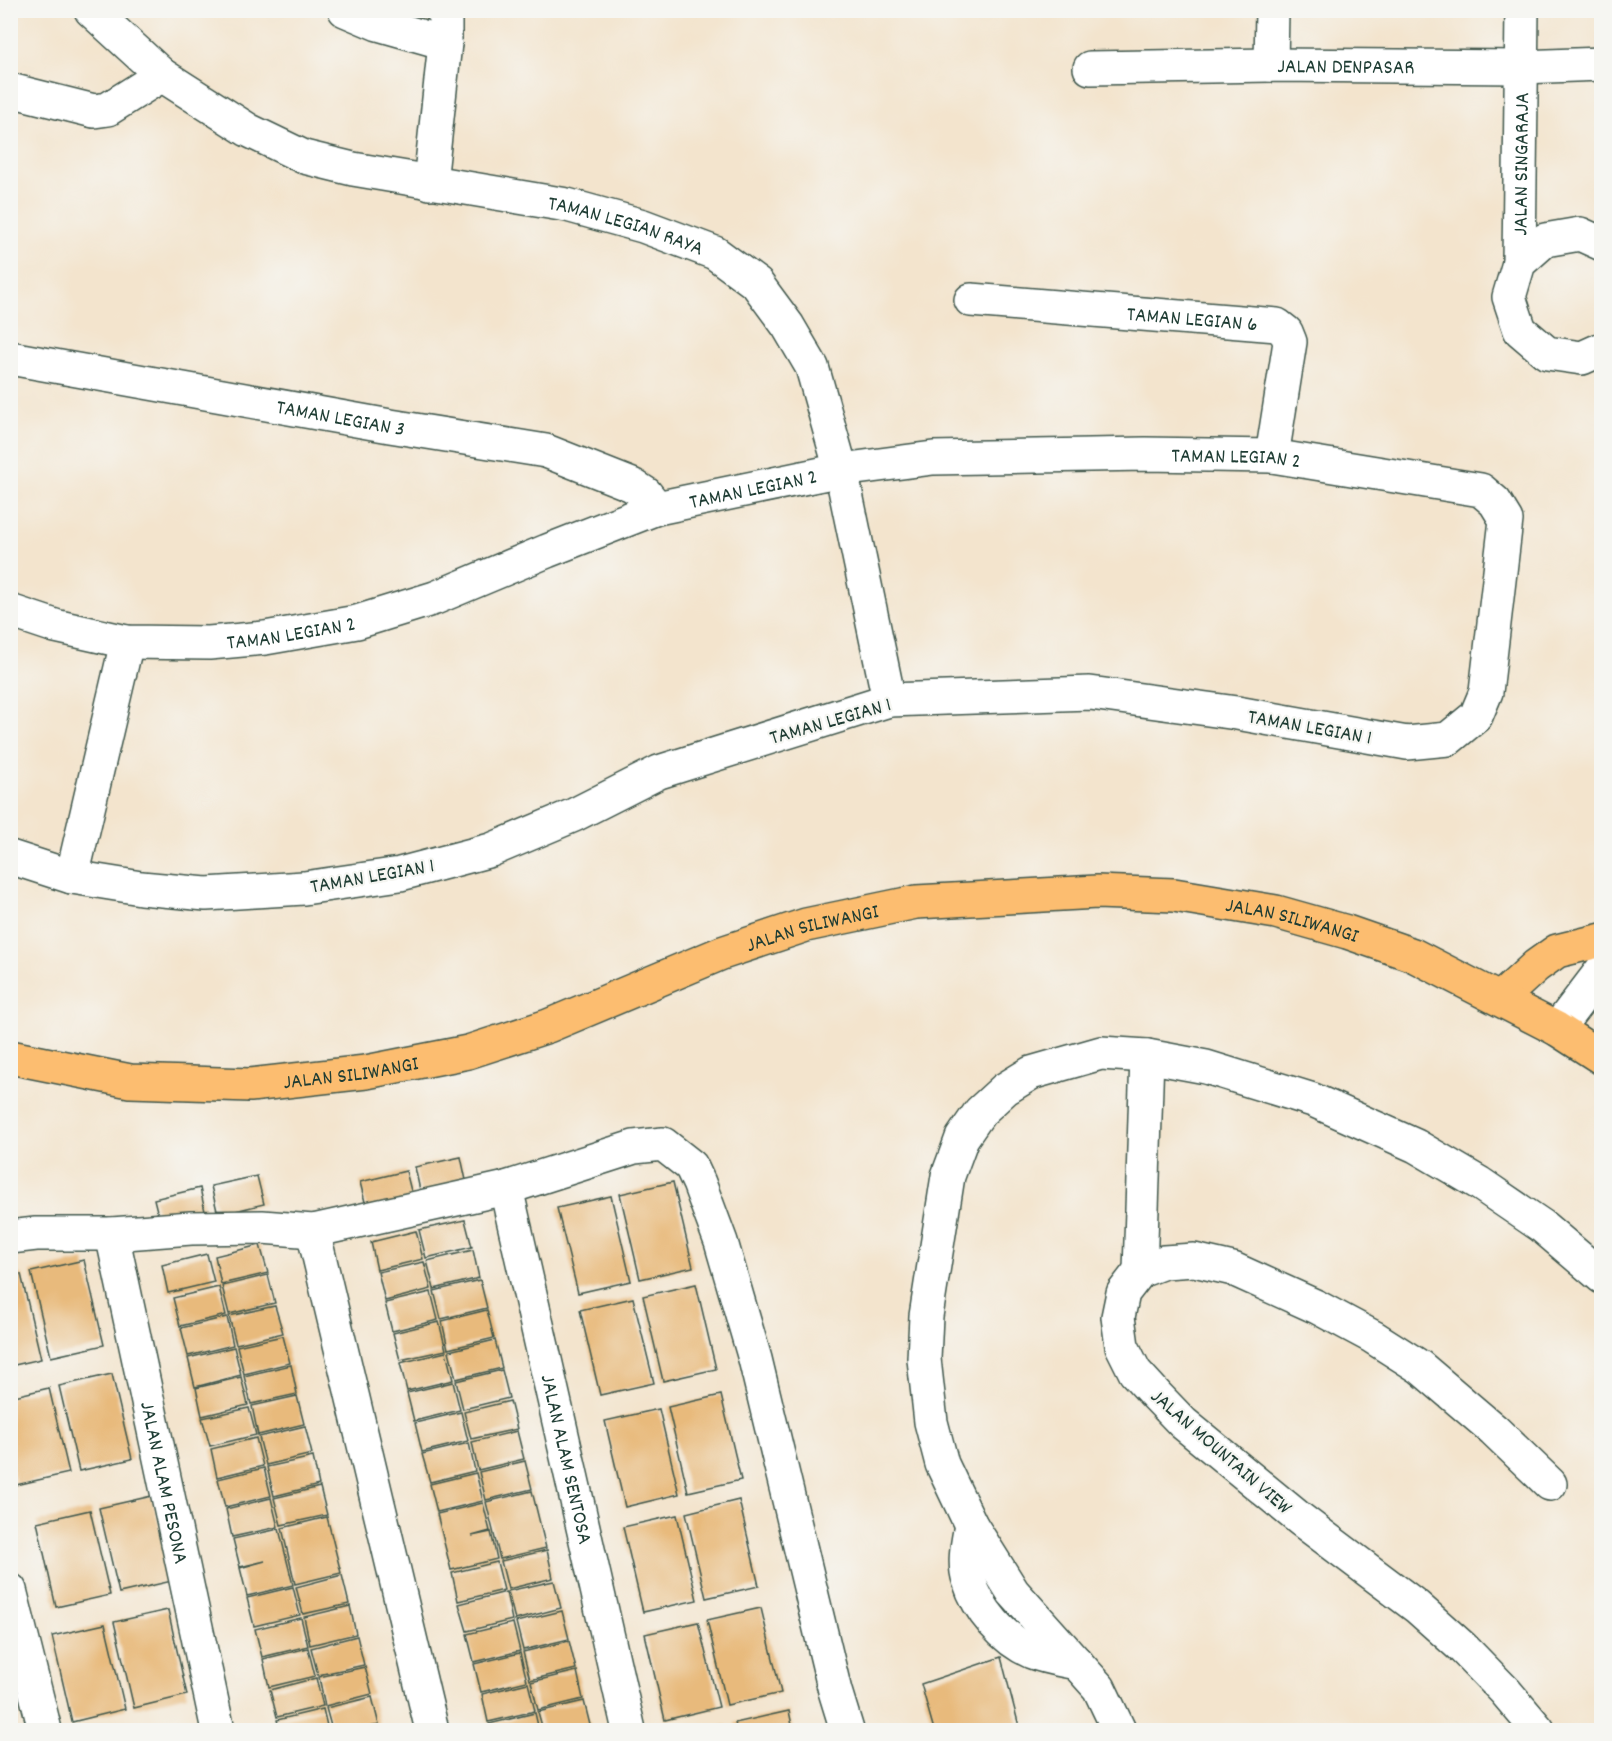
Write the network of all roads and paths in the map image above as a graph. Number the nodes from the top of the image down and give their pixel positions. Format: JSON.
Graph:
{"nodes":[{"id":1,"x":91,"y":10,"type":"edge"},
{"id":2,"x":345,"y":10,"type":"edge"},
{"id":3,"x":445,"y":10,"type":"edge"},
{"id":4,"x":1272,"y":10,"type":"edge"},
{"id":5,"x":1522,"y":10,"type":"edge"},
{"id":6,"x":445,"y":43,"type":"junction"},
{"id":7,"x":1602,"y":64,"type":"edge"},
{"id":8,"x":1271,"y":65,"type":"junction"},
{"id":9,"x":1521,"y":66,"type":"junction"},
{"id":10,"x":1090,"y":68,"type":"dead end"},
{"id":11,"x":162,"y":75,"type":"junction"},
{"id":12,"x":10,"y":90,"type":"edge"},
{"id":13,"x":429,"y":183,"type":"junction"},
{"id":14,"x":1602,"y":244,"type":"edge"},
{"id":15,"x":1519,"y":263,"type":"junction"},
{"id":16,"x":970,"y":300,"type":"dead end"},
{"id":17,"x":1602,"y":349,"type":"edge"},
{"id":18,"x":10,"y":358,"type":"edge"},
{"id":19,"x":1272,"y":456,"type":"junction"},
{"id":20,"x":841,"y":470,"type":"junction"},
{"id":21,"x":657,"y":508,"type":"junction"},
{"id":22,"x":1506,"y":520,"type":"joint"},
{"id":23,"x":10,"y":610,"type":"edge"},
{"id":24,"x":127,"y":642,"type":"junction"},
{"id":25,"x":889,"y":700,"type":"junction"},
{"id":26,"x":10,"y":857,"type":"edge"},
{"id":27,"x":72,"y":877,"type":"junction"},
{"id":28,"x":1602,"y":940,"type":"edge"},
{"id":29,"x":1602,"y":970,"type":"edge"},
{"id":30,"x":1500,"y":999,"type":"junction"},
{"id":31,"x":1557,"y":1029,"type":"junction"},
{"id":32,"x":1147,"y":1056,"type":"junction"},
{"id":33,"x":10,"y":1057,"type":"edge"},
{"id":34,"x":1602,"y":1059,"type":"edge"},
{"id":35,"x":506,"y":1188,"type":"junction"},
{"id":36,"x":313,"y":1231,"type":"junction"},
{"id":37,"x":112,"y":1234,"type":"junction"},
{"id":38,"x":10,"y":1237,"type":"edge"},
{"id":39,"x":1140,"y":1271,"type":"junction"},
{"id":40,"x":1602,"y":1277,"type":"edge"},
{"id":41,"x":1551,"y":1485,"type":"dead end"},
{"id":42,"x":10,"y":1590,"type":"edge"},
{"id":43,"x":45,"y":1731,"type":"edge"},
{"id":44,"x":218,"y":1731,"type":"edge"},
{"id":45,"x":432,"y":1731,"type":"edge"},
{"id":46,"x":629,"y":1731,"type":"edge"},
{"id":47,"x":847,"y":1731,"type":"edge"},
{"id":48,"x":1119,"y":1731,"type":"edge"},
{"id":49,"x":1538,"y":1731,"type":"edge"}],
"edges":[{"from":1,"to":11,"type":"street","name":"TAMAN LEGIAN RAYA"},
{"from":2,"to":6,"type":"street"},
{"from":3,"to":6,"type":"street"},
{"from":4,"to":8,"type":"street"},
{"from":5,"to":9,"type":"street","name":"JALAN SINGARAJA"},
{"from":6,"to":13,"type":"street"},
{"from":7,"to":9,"type":"street","name":"JALAN DENPASAR"},
{"from":8,"to":9,"type":"street","name":"JALAN DENPASAR"},
{"from":8,"to":10,"type":"street","name":"JALAN DENPASAR"},
{"from":9,"to":15,"type":"street","name":"JALAN SINGARAJA"},
{"from":11,"to":12,"type":"street"},
{"from":11,"to":13,"type":"street","name":"TAMAN LEGIAN RAYA"},
{"from":13,"to":20,"type":"street","name":"TAMAN LEGIAN RAYA"},
{"from":14,"to":15,"type":"street"},
{"from":15,"to":17,"type":"street","name":"JALAN SINGARAJA"},
{"from":16,"to":19,"type":"street","name":"TAMAN LEGIAN 6"},
{"from":18,"to":21,"type":"street","name":"TAMAN LEGIAN 3"},
{"from":19,"to":20,"type":"street","name":"TAMAN LEGIAN 2"},
{"from":19,"to":22,"type":"street","name":"TAMAN LEGIAN 2"},
{"from":20,"to":21,"type":"street","name":"TAMAN LEGIAN 2"},
{"from":20,"to":25,"type":"street","name":"TAMAN LEGIAN RAYA"},
{"from":21,"to":24,"type":"street","name":"TAMAN LEGIAN 2"},
{"from":22,"to":25,"type":"street","name":"TAMAN LEGIAN 1"},
{"from":23,"to":24,"type":"street","name":"TAMAN LEGIAN 2"},
{"from":24,"to":27,"type":"street"},
{"from":25,"to":27,"type":"street","name":"TAMAN LEGIAN 1"},
{"from":26,"to":27,"type":"street","name":"TAMAN LEGIAN 1"},
{"from":28,"to":30,"type":"main road"},
{"from":29,"to":31,"type":"street"},
{"from":30,"to":31,"type":"main road","name":"JALAN SILIWANGI"},
{"from":30,"to":33,"type":"main road","name":"JALAN SILIWANGI"},
{"from":31,"to":34,"type":"main road","name":"JALAN SILIWANGI"},
{"from":32,"to":39,"type":"street"},
{"from":32,"to":40,"type":"street"},
{"from":32,"to":48,"type":"street"},
{"from":35,"to":36,"type":"street"},
{"from":35,"to":46,"type":"street","name":"JALAN ALAM SENTOSA"},
{"from":35,"to":47,"type":"street"},
{"from":36,"to":37,"type":"street"},
{"from":36,"to":45,"type":"street"},
{"from":37,"to":38,"type":"street"},
{"from":37,"to":44,"type":"street","name":"JALAN ALAM PESONA"},
{"from":39,"to":41,"type":"street"},
{"from":39,"to":49,"type":"street","name":"JALAN MOUNTAIN VIEW"},
{"from":42,"to":43,"type":"street"}]}
